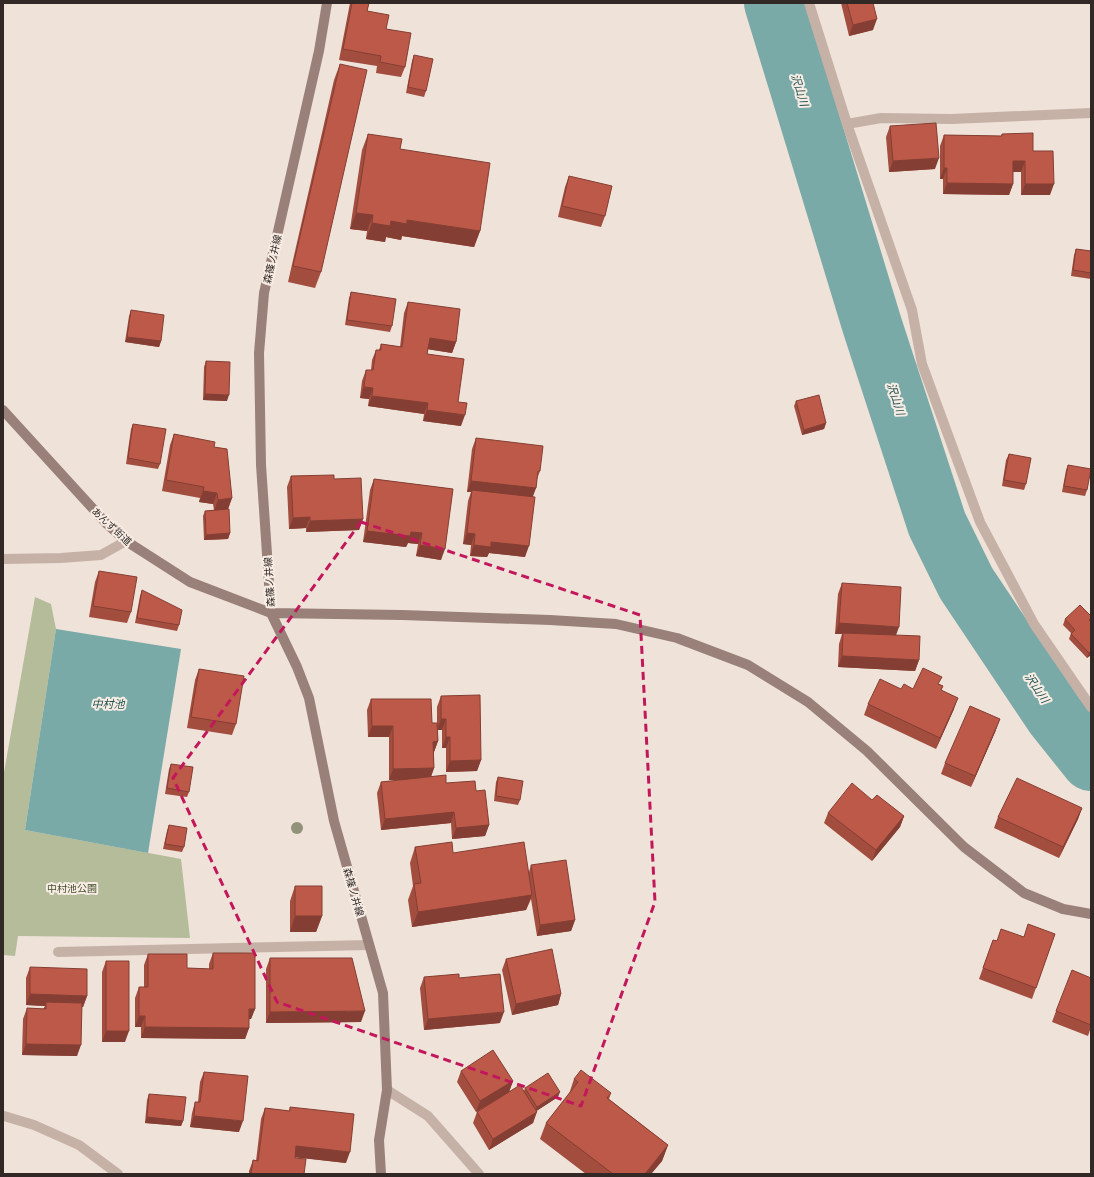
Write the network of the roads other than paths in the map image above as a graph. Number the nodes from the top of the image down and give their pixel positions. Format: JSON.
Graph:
{"nodes":[{"id":1,"x":327,"y":3,"type":"edge"},
{"id":2,"x":809,"y":3,"type":"edge"},
{"id":3,"x":1091,"y":113,"type":"edge"},
{"id":4,"x":847,"y":124,"type":"junction"},
{"id":5,"x":3,"y":410,"type":"edge"},
{"id":6,"x":126,"y":541,"type":"junction"},
{"id":7,"x":3,"y":559,"type":"edge"},
{"id":8,"x":271,"y":613,"type":"junction"},
{"id":9,"x":1091,"y":707,"type":"edge"},
{"id":10,"x":1091,"y":914,"type":"edge"},
{"id":11,"x":369,"y":945,"type":"junction"},
{"id":12,"x":58,"y":952,"type":"dead end"},
{"id":13,"x":387,"y":1090,"type":"junction"},
{"id":14,"x":4,"y":1116,"type":"dead end"},
{"id":15,"x":118,"y":1174,"type":"edge"},
{"id":16,"x":381,"y":1174,"type":"edge"},
{"id":17,"x":479,"y":1174,"type":"edge"}],
"edges":[{"from":1,"to":8,"type":"street","name":"森篠ノ井線"},
{"from":2,"to":4,"type":"street"},
{"from":3,"to":4,"type":"street"},
{"from":4,"to":9,"type":"street"},
{"from":5,"to":6,"type":"street","name":"あんず街道"},
{"from":6,"to":7,"type":"street"},
{"from":6,"to":8,"type":"street","name":"あんず街道"},
{"from":8,"to":10,"type":"street"},
{"from":8,"to":11,"type":"street","name":"森篠ノ井線"},
{"from":11,"to":12,"type":"street"},
{"from":11,"to":13,"type":"street","name":"森篠ノ井線"},
{"from":13,"to":16,"type":"street","name":"森篠ノ井線"},
{"from":13,"to":17,"type":"street"},
{"from":14,"to":15,"type":"street"}]}
